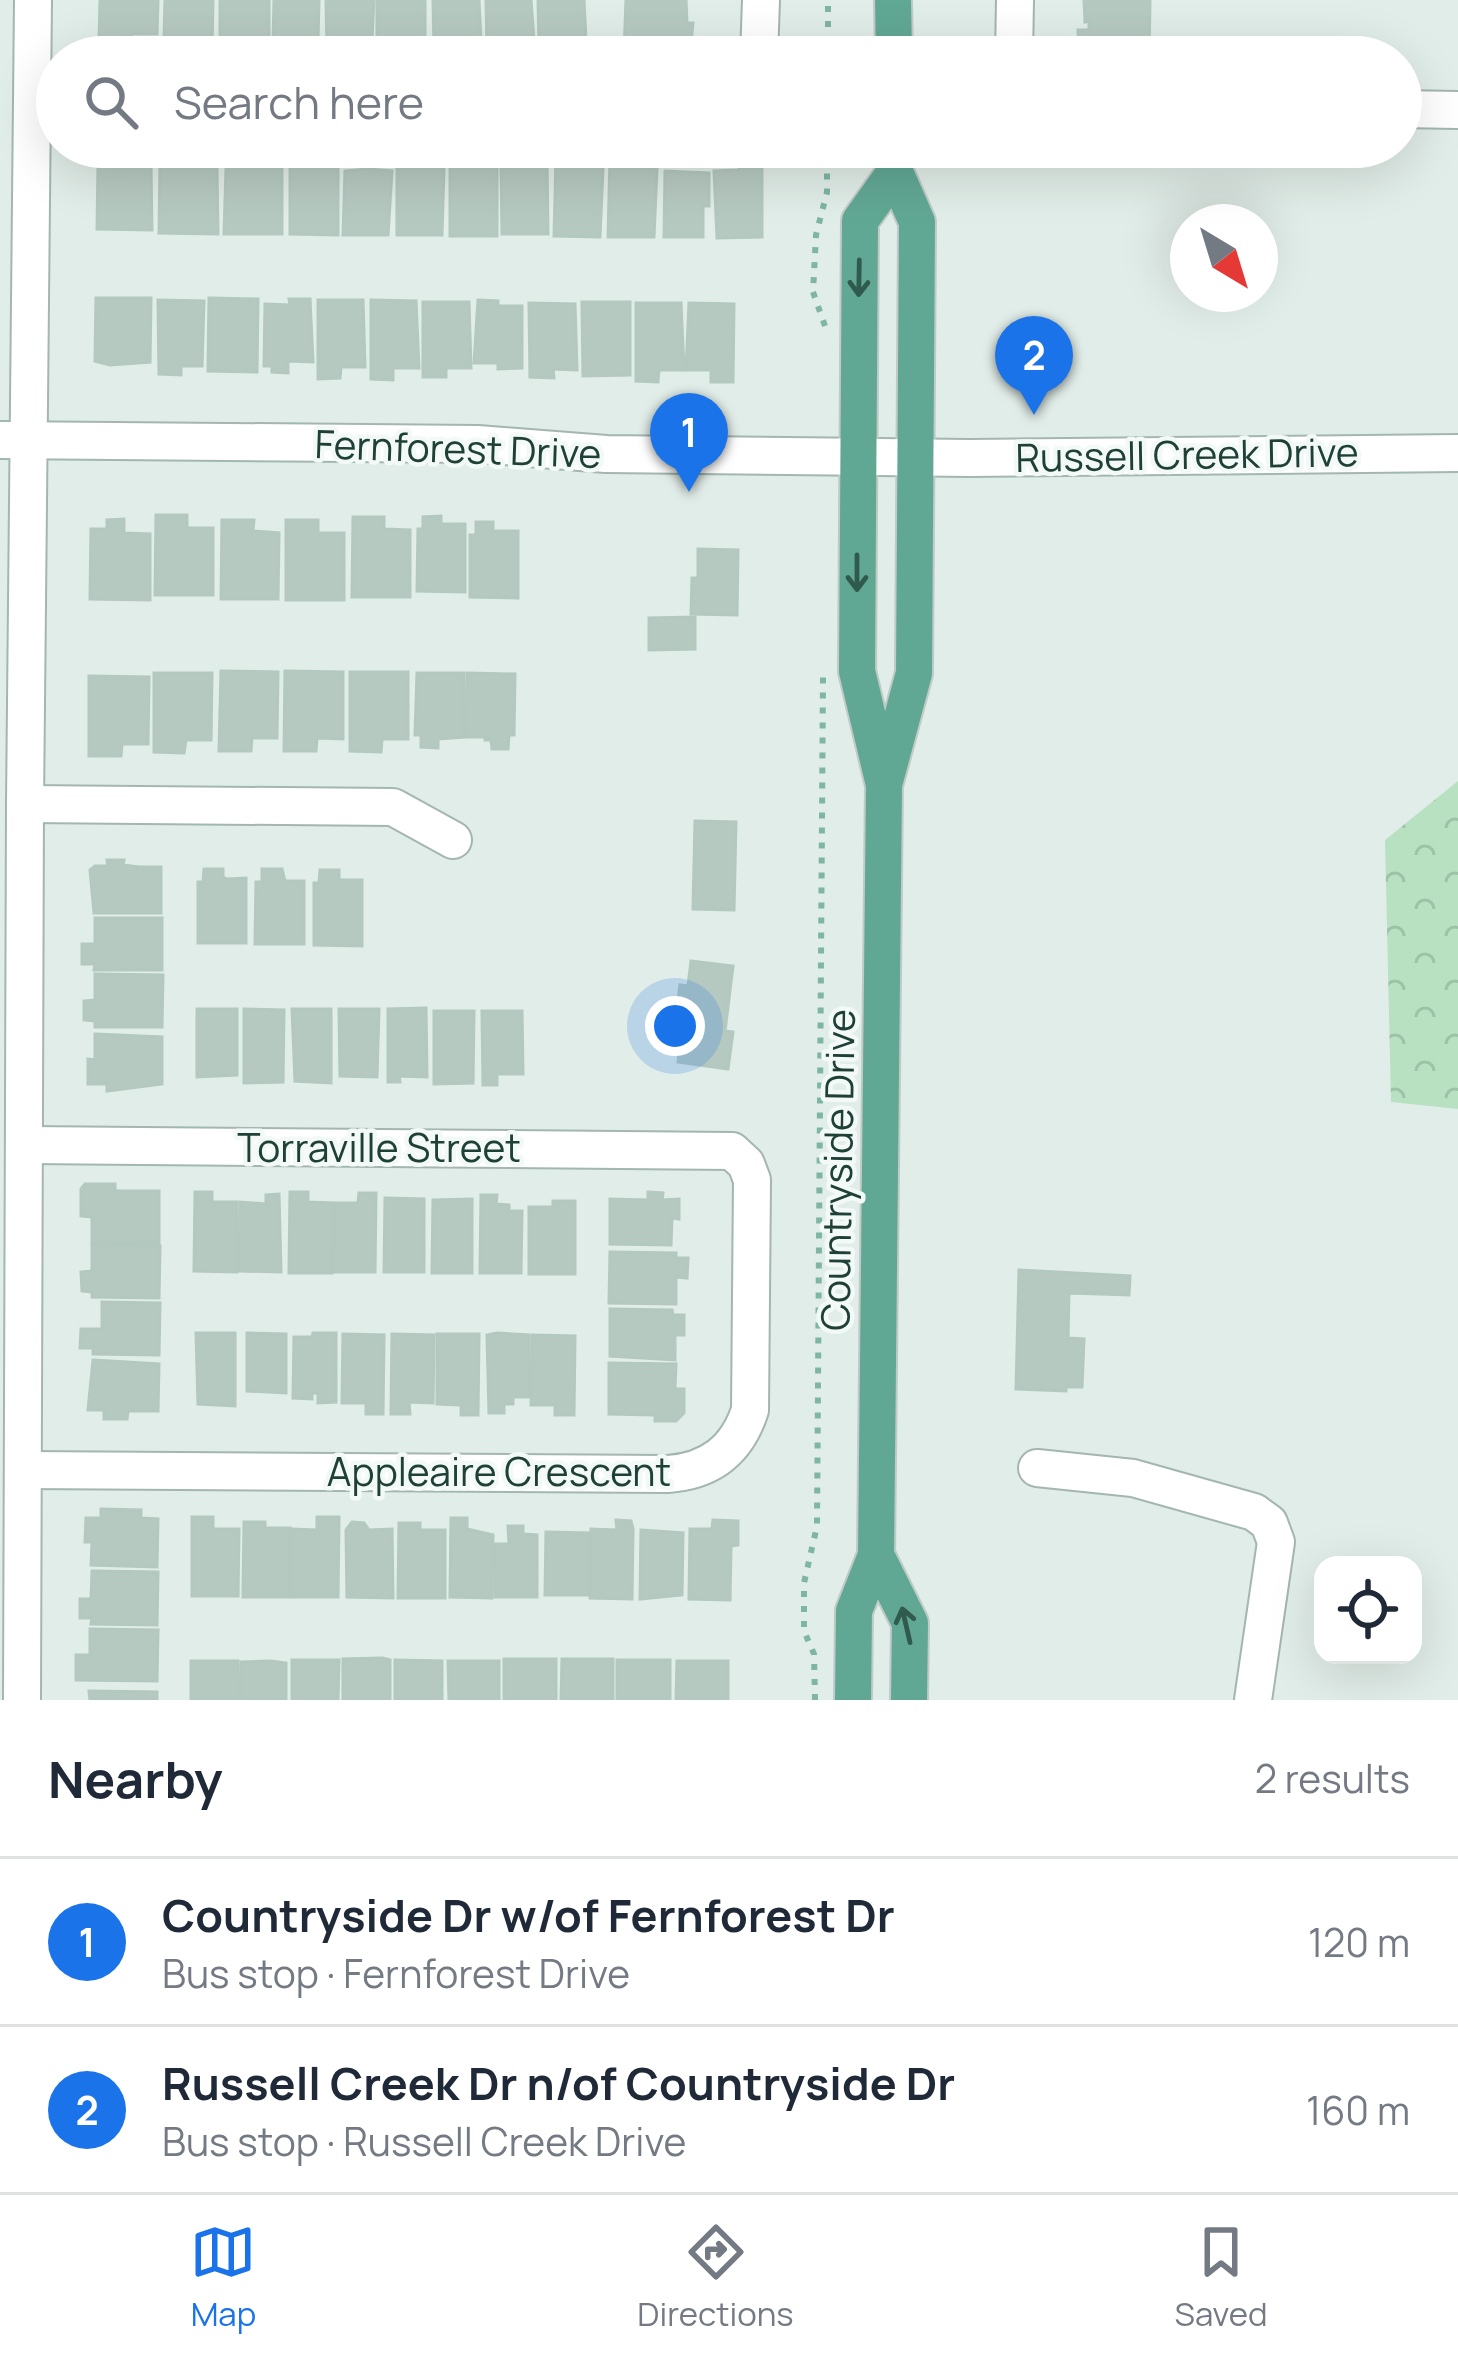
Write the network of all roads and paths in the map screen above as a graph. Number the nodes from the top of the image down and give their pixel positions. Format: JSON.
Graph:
{"nodes":[{"id":1,"x":33,"y":0,"type":"edge"},
{"id":2,"x":760,"y":0,"type":"edge"},
{"id":3,"x":828,"y":0,"type":"edge"},
{"id":4,"x":893,"y":0,"type":"edge"},
{"id":5,"x":1015,"y":0,"type":"edge"},
{"id":6,"x":38,"y":36,"type":"edge"},
{"id":7,"x":760,"y":36,"type":"edge"},
{"id":8,"x":828,"y":36,"type":"edge"},
{"id":9,"x":894,"y":36,"type":"edge"},
{"id":10,"x":1014,"y":36,"type":"edge"},
{"id":11,"x":1422,"y":110,"type":"edge"},
{"id":12,"x":1458,"y":110,"type":"edge"},
{"id":13,"x":38,"y":168,"type":"edge"},
{"id":14,"x":827,"y":168,"type":"edge"},
{"id":15,"x":890,"y":168,"type":"edge"},
{"id":16,"x":898,"y":168,"type":"edge"},
{"id":17,"x":825,"y":346,"type":"dead end"},
{"id":18,"x":15,"y":440,"type":"edge"},
{"id":19,"x":1458,"y":453,"type":"edge"},
{"id":20,"x":858,"y":456,"type":"junction"},
{"id":21,"x":915,"y":457,"type":"junction"},
{"id":22,"x":823,"y":674,"type":"dead end"},
{"id":23,"x":884,"y":785,"type":"junction"},
{"id":24,"x":25,"y":804,"type":"junction"},
{"id":25,"x":453,"y":840,"type":"dead end"},
{"id":26,"x":26,"y":1145,"type":"junction"},
{"id":27,"x":732,"y":1151,"type":"joint"},
{"id":28,"x":1037,"y":1468,"type":"dead end"},
{"id":29,"x":24,"y":1470,"type":"junction"},
{"id":30,"x":876,"y":1556,"type":"junction"},
{"id":31,"x":22,"y":1700,"type":"edge"},
{"id":32,"x":815,"y":1700,"type":"edge"},
{"id":33,"x":854,"y":1700,"type":"edge"},
{"id":34,"x":909,"y":1700,"type":"edge"},
{"id":35,"x":1253,"y":1700,"type":"edge"}],
"edges":[{"from":1,"to":6,"type":"street"},
{"from":2,"to":7,"type":"street"},
{"from":3,"to":8,"type":"path"},
{"from":4,"to":9,"type":"main road"},
{"from":5,"to":10,"type":"street"},
{"from":11,"to":12,"type":"street"},
{"from":13,"to":18,"type":"street"},
{"from":14,"to":17,"type":"path"},
{"from":15,"to":20,"type":"main road","name":"Countryside Drive","one_way":true},
{"from":16,"to":21,"type":"main road","name":"Countryside Drive"},
{"from":18,"to":20,"type":"street","name":"Fernforest Drive"},
{"from":18,"to":24,"type":"street"},
{"from":19,"to":21,"type":"street","name":"Russell Creek Drive"},
{"from":20,"to":21,"type":"street","name":"Fernforest Drive"},
{"from":20,"to":23,"type":"main road","name":"Countryside Drive","one_way":true},
{"from":21,"to":23,"type":"main road","name":"Countryside Drive"},
{"from":22,"to":32,"type":"path"},
{"from":23,"to":30,"type":"main road","name":"Countryside Drive"},
{"from":24,"to":25,"type":"street"},
{"from":24,"to":26,"type":"street"},
{"from":26,"to":27,"type":"street","name":"Torraville Street"},
{"from":26,"to":29,"type":"street"},
{"from":27,"to":29,"type":"street","name":"Appleaire Crescent"},
{"from":28,"to":35,"type":"street"},
{"from":29,"to":31,"type":"street"},
{"from":30,"to":33,"type":"main road","name":"Countryside Drive"},
{"from":34,"to":30,"type":"main road","name":"Countryside Drive","one_way":true}]}
